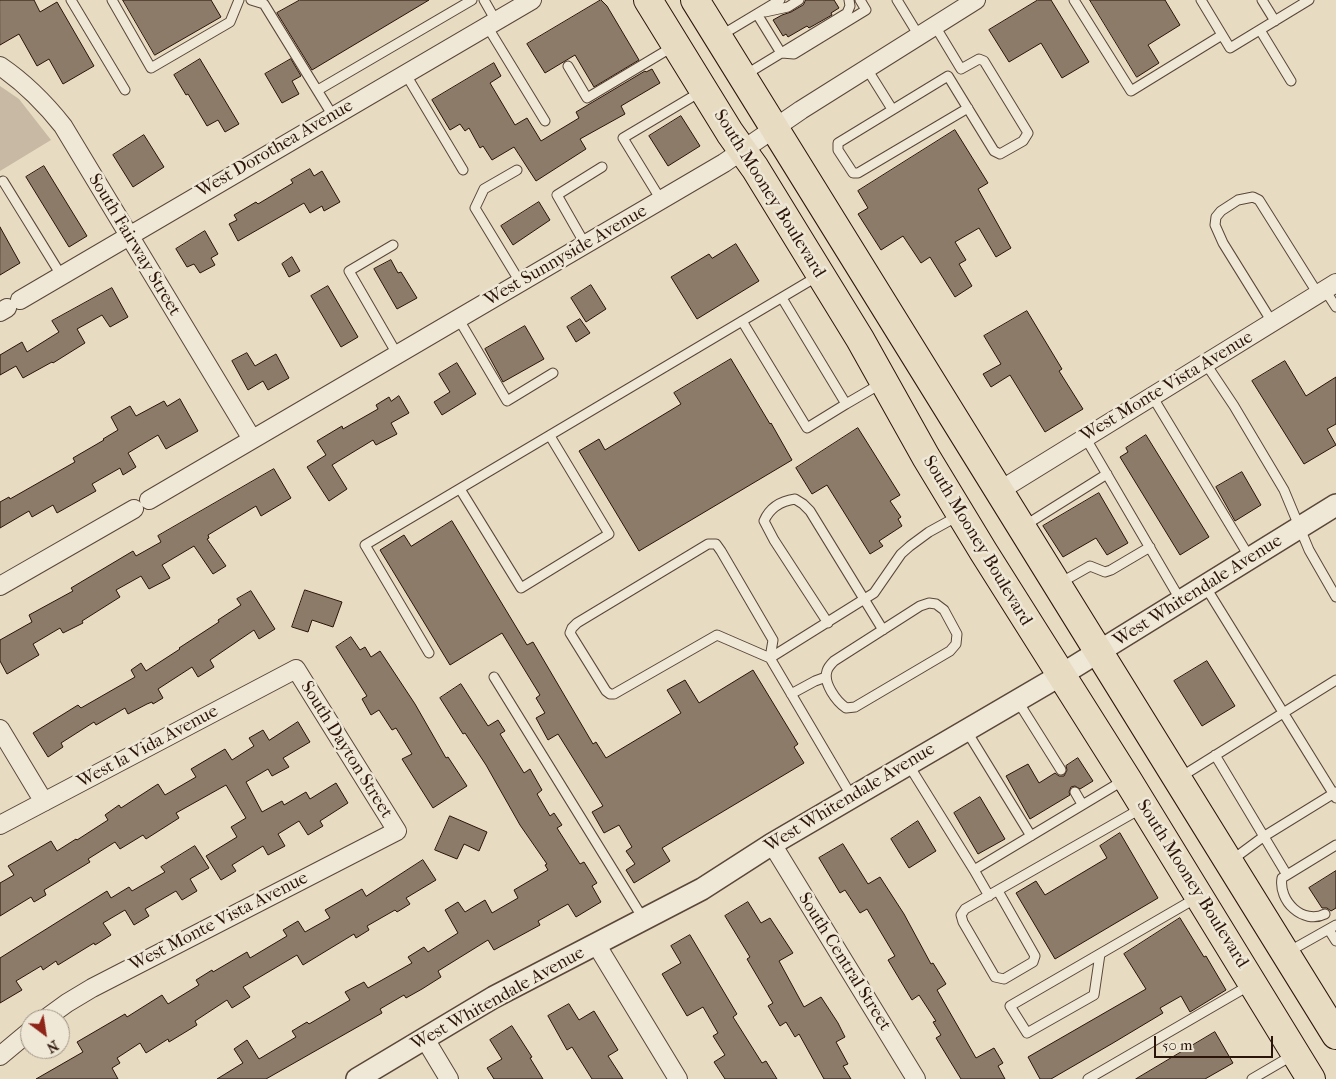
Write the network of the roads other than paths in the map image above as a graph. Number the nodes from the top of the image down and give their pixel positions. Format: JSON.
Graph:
{"nodes":[{"id":1,"x":71,"y":0,"type":"edge"},
{"id":2,"x":112,"y":0,"type":"edge"},
{"id":3,"x":239,"y":0,"type":"edge"},
{"id":4,"x":251,"y":0,"type":"edge"},
{"id":5,"x":472,"y":0,"type":"edge"},
{"id":6,"x":484,"y":0,"type":"edge"},
{"id":7,"x":648,"y":0,"type":"edge"},
{"id":8,"x":695,"y":0,"type":"edge"},
{"id":9,"x":780,"y":0,"type":"edge"},
{"id":10,"x":799,"y":0,"type":"edge"},
{"id":11,"x":850,"y":0,"type":"edge"},
{"id":12,"x":860,"y":0,"type":"edge"},
{"id":13,"x":897,"y":0,"type":"edge"},
{"id":14,"x":976,"y":0,"type":"edge"},
{"id":15,"x":1074,"y":0,"type":"edge"},
{"id":16,"x":1201,"y":0,"type":"edge"},
{"id":17,"x":1262,"y":0,"type":"edge"},
{"id":18,"x":1309,"y":0,"type":"edge"},
{"id":19,"x":529,"y":1,"type":"edge"},
{"id":20,"x":757,"y":14,"type":"junction"},
{"id":21,"x":1275,"y":21,"type":"junction"},
{"id":22,"x":492,"y":24,"type":"junction"},
{"id":23,"x":935,"y":26,"type":"junction"},
{"id":24,"x":1260,"y":30,"type":"junction"},
{"id":25,"x":1222,"y":35,"type":"junction"},
{"id":26,"x":919,"y":36,"type":"junction"},
{"id":27,"x":718,"y":37,"type":"junction"},
{"id":28,"x":676,"y":44,"type":"junction"},
{"id":29,"x":781,"y":53,"type":"junction"},
{"id":30,"x":0,"y":66,"type":"edge"},
{"id":31,"x":568,"y":66,"type":"dead end"},
{"id":32,"x":866,"y":69,"type":"junction"},
{"id":33,"x":961,"y":69,"type":"junction"},
{"id":34,"x":405,"y":73,"type":"junction"},
{"id":35,"x":948,"y":76,"type":"junction"},
{"id":36,"x":742,"y":77,"type":"junction"},
{"id":37,"x":1291,"y":81,"type":"dead end"},
{"id":38,"x":125,"y":90,"type":"dead end"},
{"id":39,"x":318,"y":90,"type":"junction"},
{"id":40,"x":704,"y":90,"type":"junction"},
{"id":41,"x":968,"y":108,"type":"junction"},
{"id":42,"x":892,"y":109,"type":"junction"},
{"id":43,"x":333,"y":116,"type":"junction"},
{"id":44,"x":545,"y":121,"type":"dead end"},
{"id":45,"x":774,"y":128,"type":"junction"},
{"id":46,"x":742,"y":151,"type":"junction"},
{"id":47,"x":602,"y":167,"type":"dead end"},
{"id":48,"x":463,"y":170,"type":"dead end"},
{"id":49,"x":517,"y":170,"type":"dead end"},
{"id":50,"x":3,"y":181,"type":"dead end"},
{"id":51,"x":661,"y":200,"type":"junction"},
{"id":52,"x":128,"y":236,"type":"junction"},
{"id":53,"x":585,"y":244,"type":"junction"},
{"id":54,"x":393,"y":245,"type":"dead end"},
{"id":55,"x":820,"y":275,"type":"junction"},
{"id":56,"x":61,"y":276,"type":"junction"},
{"id":57,"x":520,"y":282,"type":"junction"},
{"id":58,"x":1326,"y":289,"type":"edge"},
{"id":59,"x":782,"y":298,"type":"junction"},
{"id":60,"x":9,"y":306,"type":"edge"},
{"id":61,"x":1336,"y":307,"type":"edge"},
{"id":62,"x":458,"y":318,"type":"junction"},
{"id":63,"x":742,"y":321,"type":"junction"},
{"id":64,"x":1272,"y":322,"type":"junction"},
{"id":65,"x":397,"y":354,"type":"junction"},
{"id":66,"x":1206,"y":364,"type":"junction"},
{"id":67,"x":553,"y":373,"type":"dead end"},
{"id":68,"x":884,"y":382,"type":"junction"},
{"id":69,"x":1152,"y":396,"type":"junction"},
{"id":70,"x":846,"y":404,"type":"junction"},
{"id":71,"x":550,"y":436,"type":"junction"},
{"id":72,"x":1085,"y":437,"type":"junction"},
{"id":73,"x":252,"y":439,"type":"junction"},
{"id":74,"x":1107,"y":474,"type":"junction"},
{"id":75,"x":460,"y":489,"type":"junction"},
{"id":76,"x":999,"y":491,"type":"junction"},
{"id":77,"x":1336,"y":505,"type":"edge"},
{"id":78,"x":961,"y":514,"type":"junction"},
{"id":79,"x":1300,"y":527,"type":"junction"},
{"id":80,"x":1021,"y":528,"type":"junction"},
{"id":81,"x":1150,"y":547,"type":"junction"},
{"id":82,"x":1250,"y":558,"type":"junction"},
{"id":83,"x":1056,"y":585,"type":"junction"},
{"id":84,"x":0,"y":586,"type":"edge"},
{"id":85,"x":1205,"y":586,"type":"junction"},
{"id":86,"x":1336,"y":597,"type":"edge"},
{"id":87,"x":864,"y":600,"type":"junction"},
{"id":88,"x":1181,"y":601,"type":"junction"},
{"id":89,"x":828,"y":623,"type":"junction"},
{"id":90,"x":883,"y":630,"type":"junction"},
{"id":91,"x":1098,"y":652,"type":"junction"},
{"id":92,"x":429,"y":653,"type":"dead end"},
{"id":93,"x":770,"y":658,"type":"junction"},
{"id":94,"x":296,"y":669,"type":"joint"},
{"id":95,"x":1061,"y":674,"type":"junction"},
{"id":96,"x":494,"y":677,"type":"dead end"},
{"id":97,"x":826,"y":677,"type":"junction"},
{"id":98,"x":1336,"y":680,"type":"edge"},
{"id":99,"x":791,"y":694,"type":"junction"},
{"id":100,"x":1017,"y":700,"type":"junction"},
{"id":101,"x":1283,"y":713,"type":"junction"},
{"id":102,"x":0,"y":729,"type":"edge"},
{"id":103,"x":966,"y":730,"type":"junction"},
{"id":104,"x":1215,"y":755,"type":"junction"},
{"id":105,"x":908,"y":764,"type":"junction"},
{"id":106,"x":1060,"y":770,"type":"dead end"},
{"id":107,"x":1178,"y":778,"type":"junction"},
{"id":108,"x":1127,"y":779,"type":"junction"},
{"id":109,"x":1075,"y":792,"type":"dead end"},
{"id":110,"x":1335,"y":794,"type":"edge"},
{"id":111,"x":852,"y":797,"type":"junction"},
{"id":112,"x":44,"y":802,"type":"junction"},
{"id":113,"x":1082,"y":804,"type":"junction"},
{"id":114,"x":1144,"y":807,"type":"junction"},
{"id":115,"x":0,"y":825,"type":"edge"},
{"id":116,"x":397,"y":830,"type":"joint"},
{"id":117,"x":1031,"y":836,"type":"junction"},
{"id":118,"x":1263,"y":837,"type":"junction"},
{"id":119,"x":772,"y":844,"type":"junction"},
{"id":120,"x":1336,"y":845,"type":"edge"},
{"id":121,"x":1229,"y":862,"type":"junction"},
{"id":122,"x":974,"y":870,"type":"junction"},
{"id":123,"x":1287,"y":875,"type":"junction"},
{"id":124,"x":998,"y":891,"type":"junction"},
{"id":125,"x":989,"y":896,"type":"junction"},
{"id":126,"x":1199,"y":896,"type":"junction"},
{"id":127,"x":1325,"y":914,"type":"dead end"},
{"id":128,"x":645,"y":920,"type":"junction"},
{"id":129,"x":1332,"y":928,"type":"edge"},
{"id":130,"x":1336,"y":941,"type":"edge"},
{"id":131,"x":596,"y":944,"type":"junction"},
{"id":132,"x":1286,"y":953,"type":"junction"},
{"id":133,"x":1100,"y":954,"type":"junction"},
{"id":134,"x":1253,"y":983,"type":"junction"},
{"id":135,"x":59,"y":1009,"type":"edge"},
{"id":136,"x":1336,"y":1035,"type":"edge"},
{"id":137,"x":20,"y":1039,"type":"edge"},
{"id":138,"x":424,"y":1039,"type":"junction"},
{"id":139,"x":1296,"y":1054,"type":"junction"},
{"id":140,"x":0,"y":1056,"type":"edge"},
{"id":141,"x":357,"y":1079,"type":"edge"},
{"id":142,"x":449,"y":1079,"type":"edge"},
{"id":143,"x":678,"y":1079,"type":"edge"},
{"id":144,"x":916,"y":1079,"type":"edge"},
{"id":145,"x":1088,"y":1079,"type":"edge"},
{"id":146,"x":1252,"y":1079,"type":"edge"},
{"id":147,"x":1311,"y":1079,"type":"edge"}],
"edges":[{"from":1,"to":38,"type":"lane"},
{"from":2,"to":3,"type":"lane"},
{"from":4,"to":39,"type":"lane"},
{"from":5,"to":39,"type":"lane"},
{"from":6,"to":22,"type":"lane"},
{"from":7,"to":28,"type":"main road","name":"South Mooney Boulevard"},
{"from":8,"to":27,"type":"main road"},
{"from":9,"to":20,"type":"lane"},
{"from":10,"to":20,"type":"lane"},
{"from":11,"to":29,"type":"lane"},
{"from":12,"to":29,"type":"lane"},
{"from":13,"to":26,"type":"lane"},
{"from":14,"to":23,"type":"street","name":"West Sunnyside Avenue"},
{"from":15,"to":25,"type":"lane"},
{"from":16,"to":25,"type":"lane"},
{"from":17,"to":21,"type":"lane"},
{"from":18,"to":21,"type":"lane"},
{"from":19,"to":22,"type":"street","name":"West Dorothea Avenue"},
{"from":20,"to":27,"type":"lane"},
{"from":20,"to":29,"type":"lane"},
{"from":21,"to":24,"type":"lane"},
{"from":22,"to":34,"type":"street","name":"West Dorothea Avenue"},
{"from":22,"to":44,"type":"lane"},
{"from":23,"to":26,"type":"street","name":"West Sunnyside Avenue"},
{"from":23,"to":33,"type":"lane"},
{"from":24,"to":25,"type":"lane"},
{"from":24,"to":37,"type":"lane"},
{"from":26,"to":32,"type":"street","name":"West Sunnyside Avenue"},
{"from":27,"to":36,"type":"main road"},
{"from":28,"to":31,"type":"lane"},
{"from":28,"to":40,"type":"main road","name":"South Mooney Boulevard"},
{"from":29,"to":36,"type":"lane"},
{"from":30,"to":52,"type":"street","name":"South Fairway Street"},
{"from":32,"to":42,"type":"lane"},
{"from":32,"to":45,"type":"street","name":"West Sunnyside Avenue"},
{"from":33,"to":35,"type":"lane"},
{"from":33,"to":41,"type":"lane"},
{"from":34,"to":43,"type":"street","name":"West Dorothea Avenue"},
{"from":34,"to":48,"type":"lane"},
{"from":35,"to":41,"type":"lane"},
{"from":35,"to":42,"type":"lane"},
{"from":36,"to":45,"type":"main road"},
{"from":39,"to":43,"type":"lane"},
{"from":40,"to":46,"type":"main road","name":"South Mooney Boulevard"},
{"from":40,"to":51,"type":"lane"},
{"from":41,"to":42,"type":"lane"},
{"from":43,"to":52,"type":"street","name":"West Dorothea Avenue"},
{"from":45,"to":46,"type":"street","name":"West Sunnyside Avenue"},
{"from":45,"to":76,"type":"main road"},
{"from":46,"to":51,"type":"street","name":"West Sunnyside Avenue"},
{"from":46,"to":55,"type":"main road","name":"South Mooney Boulevard"},
{"from":47,"to":53,"type":"lane"},
{"from":49,"to":57,"type":"lane"},
{"from":50,"to":56,"type":"lane"},
{"from":51,"to":53,"type":"street","name":"West Sunnyside Avenue"},
{"from":52,"to":56,"type":"street","name":"West Dorothea Avenue"},
{"from":52,"to":73,"type":"street","name":"South Fairway Street"},
{"from":53,"to":57,"type":"street","name":"West Sunnyside Avenue"},
{"from":54,"to":65,"type":"lane"},
{"from":55,"to":59,"type":"lane"},
{"from":55,"to":68,"type":"main road","name":"South Mooney Boulevard"},
{"from":56,"to":60,"type":"street","name":"West Dorothea Avenue"},
{"from":57,"to":62,"type":"street","name":"West Sunnyside Avenue"},
{"from":58,"to":61,"type":"lane"},
{"from":58,"to":64,"type":"street","name":"West Monte Vista Avenue"},
{"from":58,"to":64,"type":"lane"},
{"from":59,"to":63,"type":"lane"},
{"from":59,"to":70,"type":"lane"},
{"from":62,"to":65,"type":"street","name":"West Sunnyside Avenue"},
{"from":62,"to":67,"type":"lane"},
{"from":63,"to":70,"type":"lane"},
{"from":63,"to":71,"type":"lane"},
{"from":64,"to":66,"type":"street","name":"West Monte Vista Avenue"},
{"from":65,"to":73,"type":"street","name":"West Sunnyside Avenue"},
{"from":66,"to":69,"type":"street","name":"West Monte Vista Avenue"},
{"from":66,"to":79,"type":"lane"},
{"from":68,"to":70,"type":"lane"},
{"from":68,"to":78,"type":"main road","name":"South Mooney Boulevard"},
{"from":69,"to":72,"type":"street","name":"West Monte Vista Avenue"},
{"from":69,"to":82,"type":"lane"},
{"from":71,"to":75,"type":"lane"},
{"from":71,"to":75,"type":"lane"},
{"from":72,"to":74,"type":"lane"},
{"from":72,"to":76,"type":"street","name":"West Monte Vista Avenue"},
{"from":73,"to":84,"type":"street","name":"West Sunnyside Avenue"},
{"from":74,"to":80,"type":"lane"},
{"from":74,"to":81,"type":"lane"},
{"from":75,"to":92,"type":"lane"},
{"from":76,"to":80,"type":"main road"},
{"from":77,"to":79,"type":"street","name":"West Whitendale Avenue"},
{"from":78,"to":87,"type":"lane"},
{"from":78,"to":95,"type":"main road","name":"South Mooney Boulevard"},
{"from":79,"to":82,"type":"street","name":"West Whitendale Avenue"},
{"from":79,"to":86,"type":"lane"},
{"from":80,"to":83,"type":"main road"},
{"from":81,"to":83,"type":"lane"},
{"from":81,"to":88,"type":"lane"},
{"from":82,"to":85,"type":"street","name":"West Whitendale Avenue"},
{"from":83,"to":91,"type":"main road"},
{"from":85,"to":88,"type":"street","name":"West Whitendale Avenue"},
{"from":85,"to":101,"type":"lane"},
{"from":87,"to":89,"type":"lane"},
{"from":87,"to":89,"type":"lane"},
{"from":87,"to":90,"type":"lane"},
{"from":88,"to":91,"type":"street","name":"West Whitendale Avenue"},
{"from":89,"to":93,"type":"lane"},
{"from":90,"to":97,"type":"lane"},
{"from":90,"to":97,"type":"lane"},
{"from":91,"to":95,"type":"street","name":"West Whitendale Avenue"},
{"from":91,"to":107,"type":"main road"},
{"from":93,"to":93,"type":"lane"},
{"from":93,"to":99,"type":"lane"},
{"from":94,"to":112,"type":"street","name":"West la Vida Avenue"},
{"from":94,"to":116,"type":"street","name":"South Dayton Street"},
{"from":95,"to":100,"type":"street","name":"West Whitendale Avenue"},
{"from":95,"to":108,"type":"main road","name":"South Mooney Boulevard"},
{"from":96,"to":128,"type":"lane"},
{"from":97,"to":99,"type":"lane"},
{"from":98,"to":101,"type":"lane"},
{"from":99,"to":111,"type":"lane"},
{"from":100,"to":103,"type":"street","name":"West Whitendale Avenue"},
{"from":100,"to":106,"type":"lane"},
{"from":101,"to":104,"type":"lane"},
{"from":101,"to":110,"type":"lane"},
{"from":102,"to":112,"type":"street"},
{"from":103,"to":105,"type":"street","name":"West Whitendale Avenue"},
{"from":103,"to":117,"type":"lane"},
{"from":104,"to":107,"type":"lane"},
{"from":104,"to":118,"type":"lane"},
{"from":105,"to":111,"type":"street","name":"West Whitendale Avenue"},
{"from":105,"to":122,"type":"lane"},
{"from":107,"to":121,"type":"main road"},
{"from":108,"to":113,"type":"lane"},
{"from":108,"to":114,"type":"main road","name":"South Mooney Boulevard"},
{"from":109,"to":113,"type":"lane"},
{"from":110,"to":118,"type":"lane"},
{"from":111,"to":119,"type":"street","name":"West Whitendale Avenue"},
{"from":112,"to":115,"type":"street","name":"West la Vida Avenue"},
{"from":113,"to":117,"type":"lane"},
{"from":114,"to":124,"type":"lane"},
{"from":114,"to":126,"type":"main road","name":"South Mooney Boulevard"},
{"from":116,"to":135,"type":"street","name":"West Monte Vista Avenue"},
{"from":117,"to":122,"type":"lane"},
{"from":118,"to":121,"type":"lane"},
{"from":118,"to":123,"type":"lane"},
{"from":119,"to":128,"type":"street","name":"West Whitendale Avenue"},
{"from":119,"to":144,"type":"street","name":"South Central Street"},
{"from":120,"to":123,"type":"lane"},
{"from":121,"to":132,"type":"main road"},
{"from":122,"to":125,"type":"lane"},
{"from":123,"to":127,"type":"lane"},
{"from":124,"to":125,"type":"lane"},
{"from":124,"to":125,"type":"lane"},
{"from":126,"to":133,"type":"lane"},
{"from":126,"to":134,"type":"main road","name":"South Mooney Boulevard"},
{"from":128,"to":131,"type":"street","name":"West Whitendale Avenue"},
{"from":129,"to":130,"type":"lane"},
{"from":129,"to":132,"type":"lane"},
{"from":131,"to":138,"type":"street","name":"West Whitendale Avenue"},
{"from":131,"to":143,"type":"street"},
{"from":132,"to":136,"type":"main road"},
{"from":133,"to":133,"type":"lane"},
{"from":134,"to":139,"type":"main road","name":"South Mooney Boulevard"},
{"from":134,"to":145,"type":"lane"},
{"from":137,"to":140,"type":"street"},
{"from":138,"to":141,"type":"street","name":"West Whitendale Avenue"},
{"from":138,"to":142,"type":"street"},
{"from":139,"to":146,"type":"lane"},
{"from":139,"to":147,"type":"main road","name":"South Mooney Boulevard"}]}
